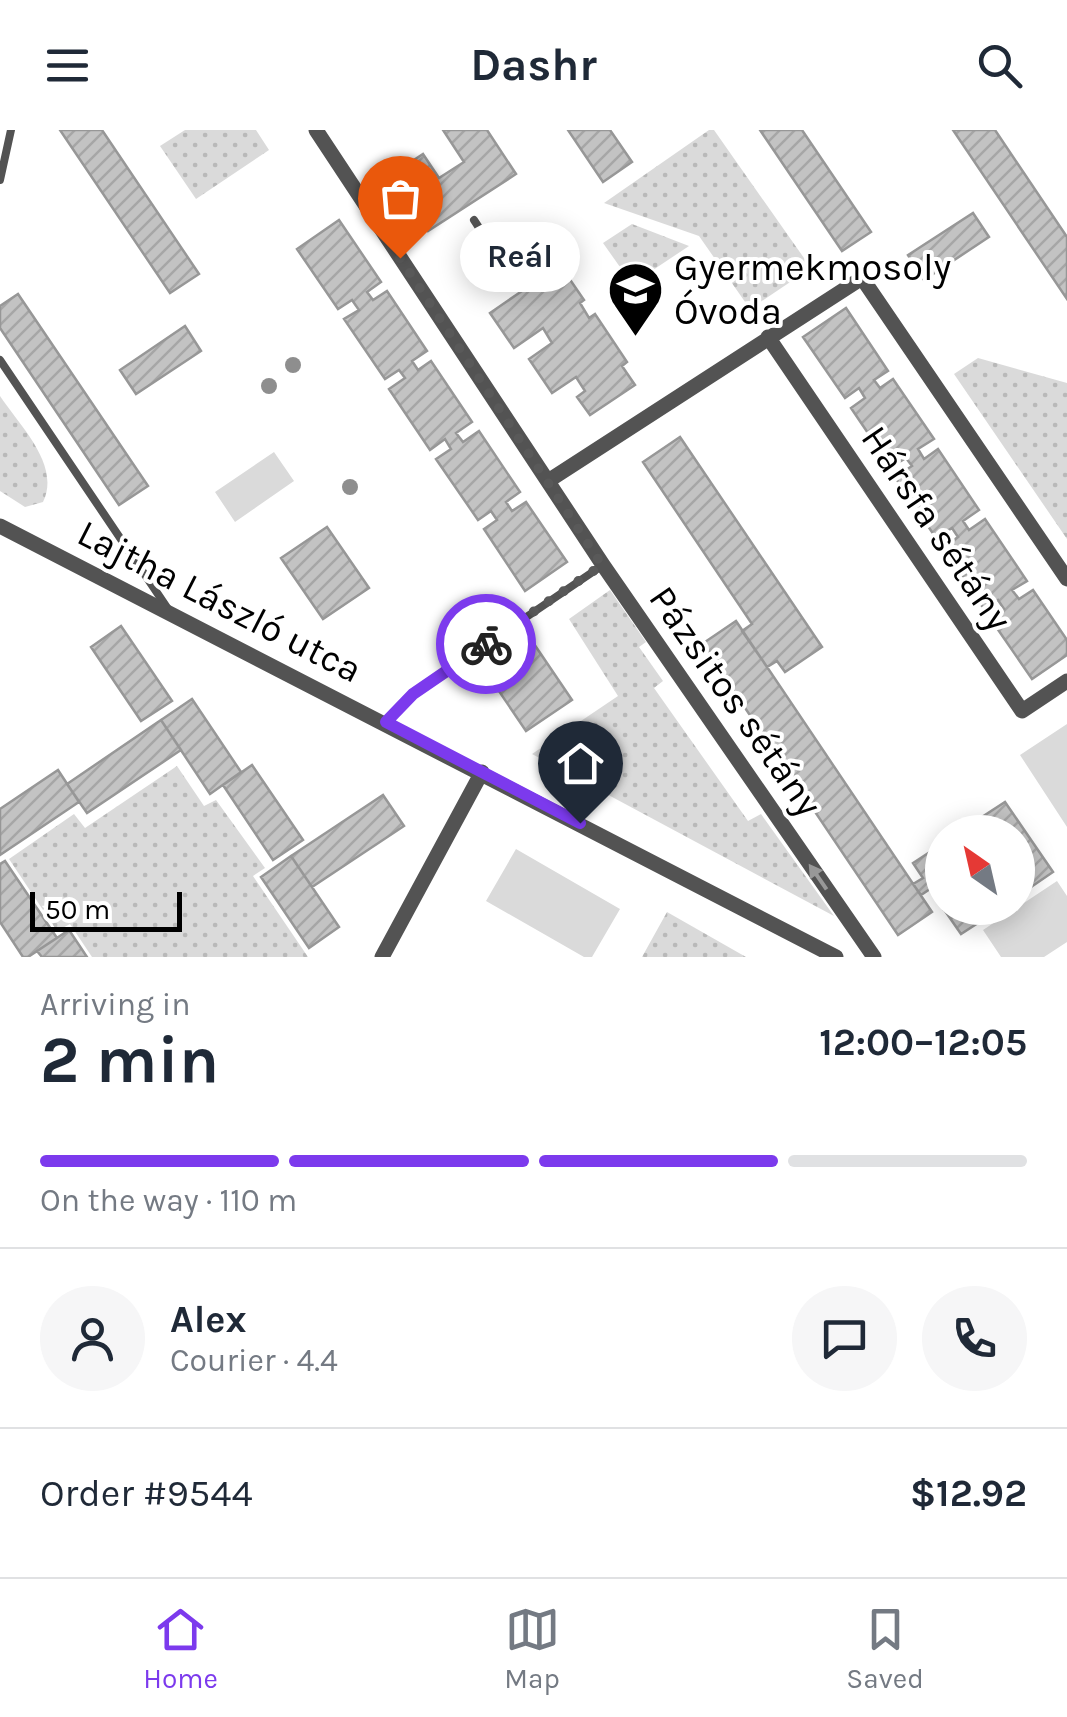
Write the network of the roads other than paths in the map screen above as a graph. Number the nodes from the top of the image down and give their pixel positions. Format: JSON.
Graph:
{"nodes":[{"id":1,"x":11,"y":130,"type":"edge"},
{"id":2,"x":316,"y":130,"type":"edge"},
{"id":3,"x":0,"y":180,"type":"edge"},
{"id":4,"x":474,"y":220,"type":"dead end"},
{"id":5,"x":489,"y":243,"type":"dead end"},
{"id":6,"x":768,"y":337,"type":"junction"},
{"id":7,"x":0,"y":360,"type":"edge"},
{"id":8,"x":548,"y":482,"type":"junction"},
{"id":9,"x":0,"y":526,"type":"edge"},
{"id":10,"x":602,"y":565,"type":"junction"},
{"id":11,"x":1067,"y":579,"type":"edge"},
{"id":12,"x":170,"y":611,"type":"junction"},
{"id":13,"x":1067,"y":681,"type":"edge"},
{"id":14,"x":386,"y":722,"type":"junction"},
{"id":15,"x":482,"y":772,"type":"junction"},
{"id":16,"x":382,"y":957,"type":"edge"},
{"id":17,"x":836,"y":957,"type":"edge"},
{"id":18,"x":874,"y":957,"type":"edge"}],
"edges":[{"from":1,"to":3,"type":"lane"},
{"from":2,"to":8,"type":"street","name":"Pázsitos sétány"},
{"from":4,"to":5,"type":"lane"},
{"from":6,"to":8,"type":"street","name":"Hársfa sétány"},
{"from":6,"to":11,"type":"street","name":"Hársfa sétány"},
{"from":6,"to":13,"type":"street","name":"Hársfa sétány"},
{"from":7,"to":12,"type":"lane"},
{"from":8,"to":10,"type":"street","name":"Pázsitos sétány"},
{"from":9,"to":12,"type":"street","name":"Lajtha László utca"},
{"from":10,"to":14,"type":"lane"},
{"from":18,"to":10,"type":"street","name":"Pázsitos sétány","one_way":true},
{"from":12,"to":14,"type":"street","name":"Lajtha László utca"},
{"from":14,"to":15,"type":"street","name":"Lajtha László utca"},
{"from":15,"to":16,"type":"street"},
{"from":15,"to":17,"type":"street","name":"Lajtha László utca"}]}
